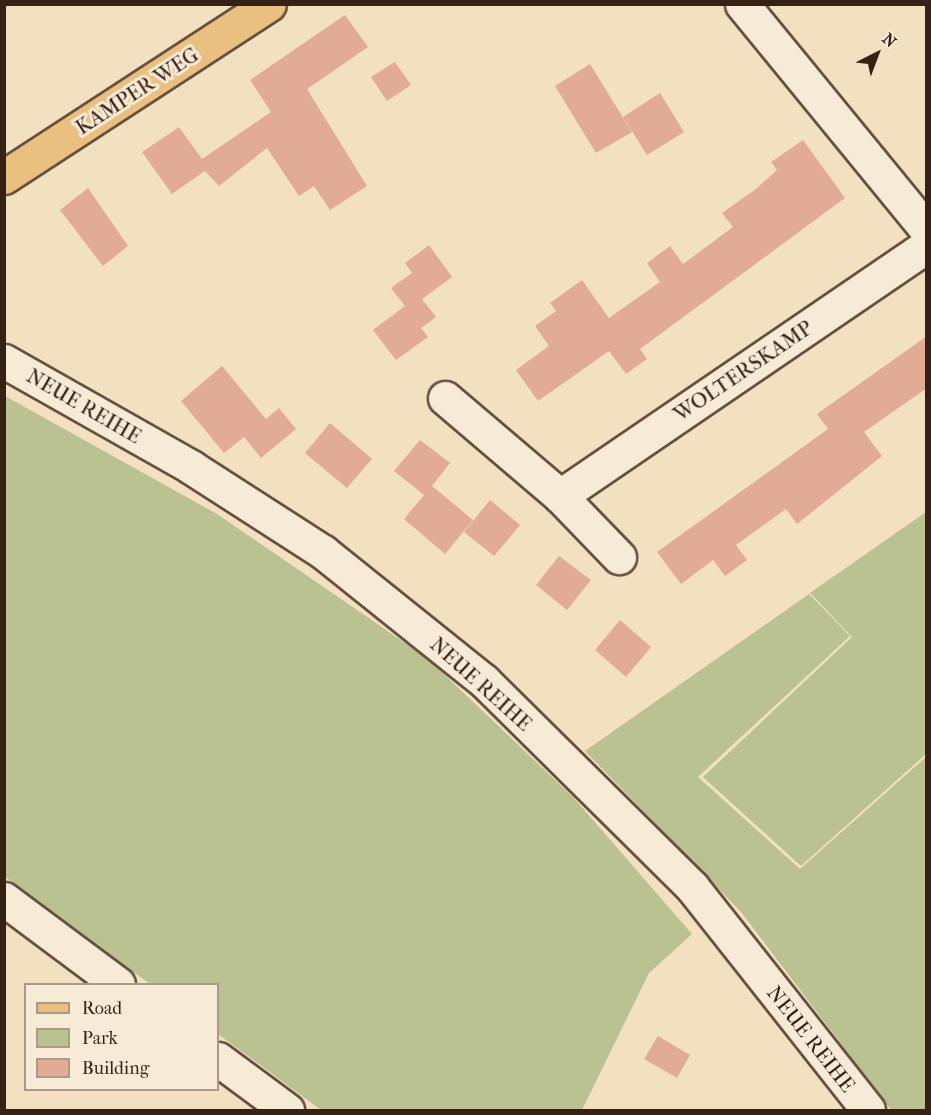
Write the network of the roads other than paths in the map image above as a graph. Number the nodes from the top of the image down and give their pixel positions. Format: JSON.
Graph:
{"nodes":[{"id":1,"x":269,"y":4,"type":"edge"},
{"id":2,"x":742,"y":4,"type":"edge"},
{"id":3,"x":4,"y":177,"type":"edge"},
{"id":4,"x":927,"y":229,"type":"edge"},
{"id":5,"x":927,"y":246,"type":"edge"},
{"id":6,"x":4,"y":361,"type":"edge"},
{"id":7,"x":445,"y":398,"type":"dead end"},
{"id":8,"x":560,"y":496,"type":"junction"},
{"id":9,"x":619,"y":557,"type":"dead end"},
{"id":10,"x":4,"y":899,"type":"edge"},
{"id":11,"x":117,"y":983,"type":"edge"},
{"id":12,"x":219,"y":1060,"type":"edge"},
{"id":13,"x":287,"y":1110,"type":"edge"},
{"id":14,"x":868,"y":1110,"type":"edge"}],
"edges":[{"from":1,"to":3,"type":"main road","name":"KAMPER WEG"},
{"from":2,"to":4,"type":"street"},
{"from":5,"to":8,"type":"street","name":"WOLTERSKAMP"},
{"from":6,"to":14,"type":"street","name":"NEUE REIHE"},
{"from":7,"to":8,"type":"street"},
{"from":8,"to":9,"type":"street"},
{"from":10,"to":11,"type":"street"},
{"from":12,"to":13,"type":"street"}]}
